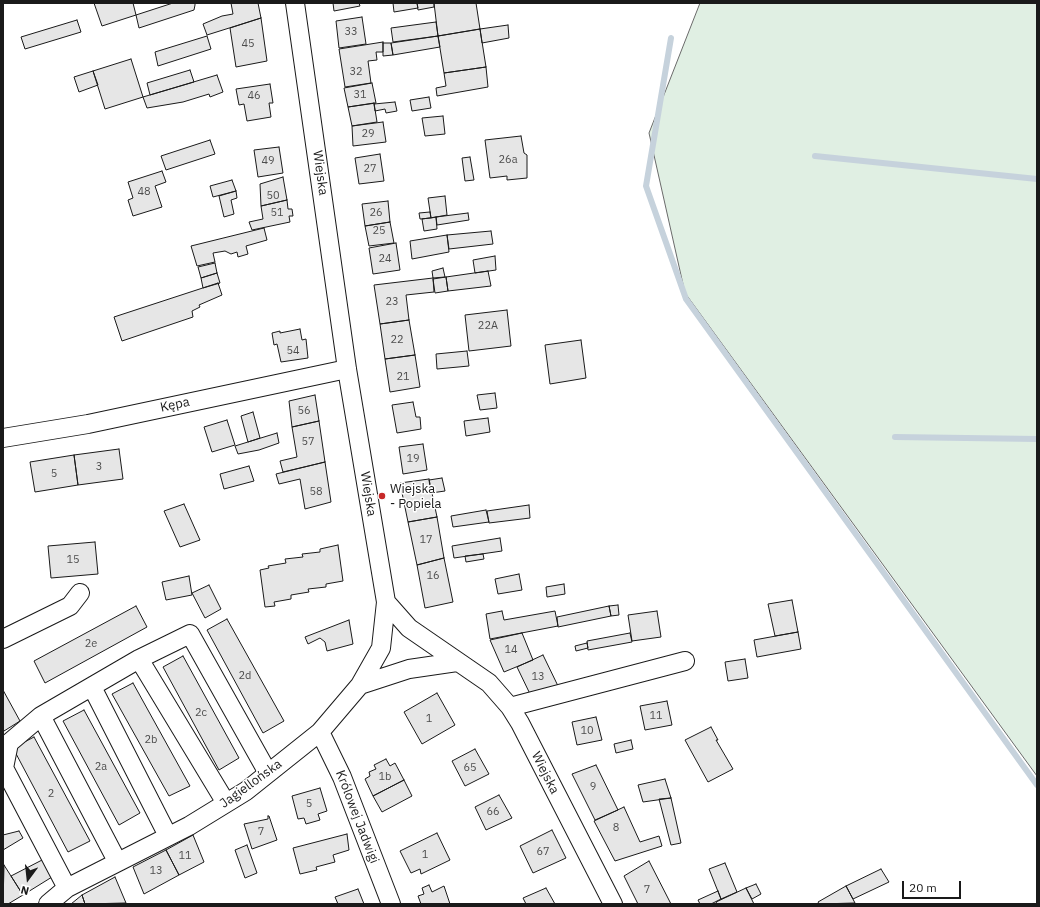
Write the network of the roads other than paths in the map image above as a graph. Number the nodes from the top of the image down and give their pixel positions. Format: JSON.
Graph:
{"nodes":[{"id":1,"x":295,"y":3,"type":"edge"},
{"id":2,"x":347,"y":369,"type":"junction"},
{"id":3,"x":3,"y":438,"type":"edge"},
{"id":4,"x":80,"y":593,"type":"dead end"},
{"id":5,"x":386,"y":602,"type":"junction"},
{"id":6,"x":3,"y":639,"type":"edge"},
{"id":7,"x":139,"y":659,"type":"junction"},
{"id":8,"x":685,"y":661,"type":"dead end"},
{"id":9,"x":458,"y":662,"type":"junction"},
{"id":10,"x":360,"y":685,"type":"junction"},
{"id":11,"x":92,"y":687,"type":"junction"},
{"id":12,"x":510,"y":707,"type":"junction"},
{"id":13,"x":41,"y":716,"type":"junction"},
{"id":14,"x":320,"y":732,"type":"junction"},
{"id":15,"x":268,"y":773,"type":"junction"},
{"id":16,"x":226,"y":803,"type":"junction"},
{"id":17,"x":168,"y":836,"type":"junction"},
{"id":18,"x":117,"y":861,"type":"junction"},
{"id":19,"x":67,"y":888,"type":"junction"},
{"id":20,"x":48,"y":904,"type":"edge"},
{"id":21,"x":391,"y":904,"type":"edge"},
{"id":22,"x":613,"y":904,"type":"edge"}],
"edges":[{"from":1,"to":2,"type":"street","name":"Wiejska"},
{"from":2,"to":3,"type":"street","name":"Kępa"},
{"from":2,"to":5,"type":"street","name":"Wiejska"},
{"from":4,"to":6,"type":"street"},
{"from":5,"to":9,"type":"street","name":"Wiejska"},
{"from":5,"to":10,"type":"street","name":"Jagiellońska"},
{"from":7,"to":11,"type":"street"},
{"from":7,"to":15,"type":"street"},
{"from":7,"to":16,"type":"street"},
{"from":8,"to":12,"type":"street"},
{"from":9,"to":10,"type":"street"},
{"from":9,"to":12,"type":"street","name":"Wiejska"},
{"from":10,"to":14,"type":"street","name":"Jagiellońska"},
{"from":11,"to":13,"type":"street"},
{"from":11,"to":17,"type":"street"},
{"from":12,"to":22,"type":"street","name":"Wiejska"},
{"from":13,"to":18,"type":"street"},
{"from":13,"to":19,"type":"street"},
{"from":14,"to":15,"type":"street","name":"Jagiellońska"},
{"from":14,"to":21,"type":"street","name":"Królowej Jadwigi"},
{"from":15,"to":16,"type":"street","name":"Jagiellońska"},
{"from":16,"to":17,"type":"street","name":"Jagiellońska"},
{"from":17,"to":18,"type":"street","name":"Jagiellońska"},
{"from":18,"to":19,"type":"street","name":"Jagiellońska"},
{"from":19,"to":20,"type":"street","name":"Jagiellońska"}]}
